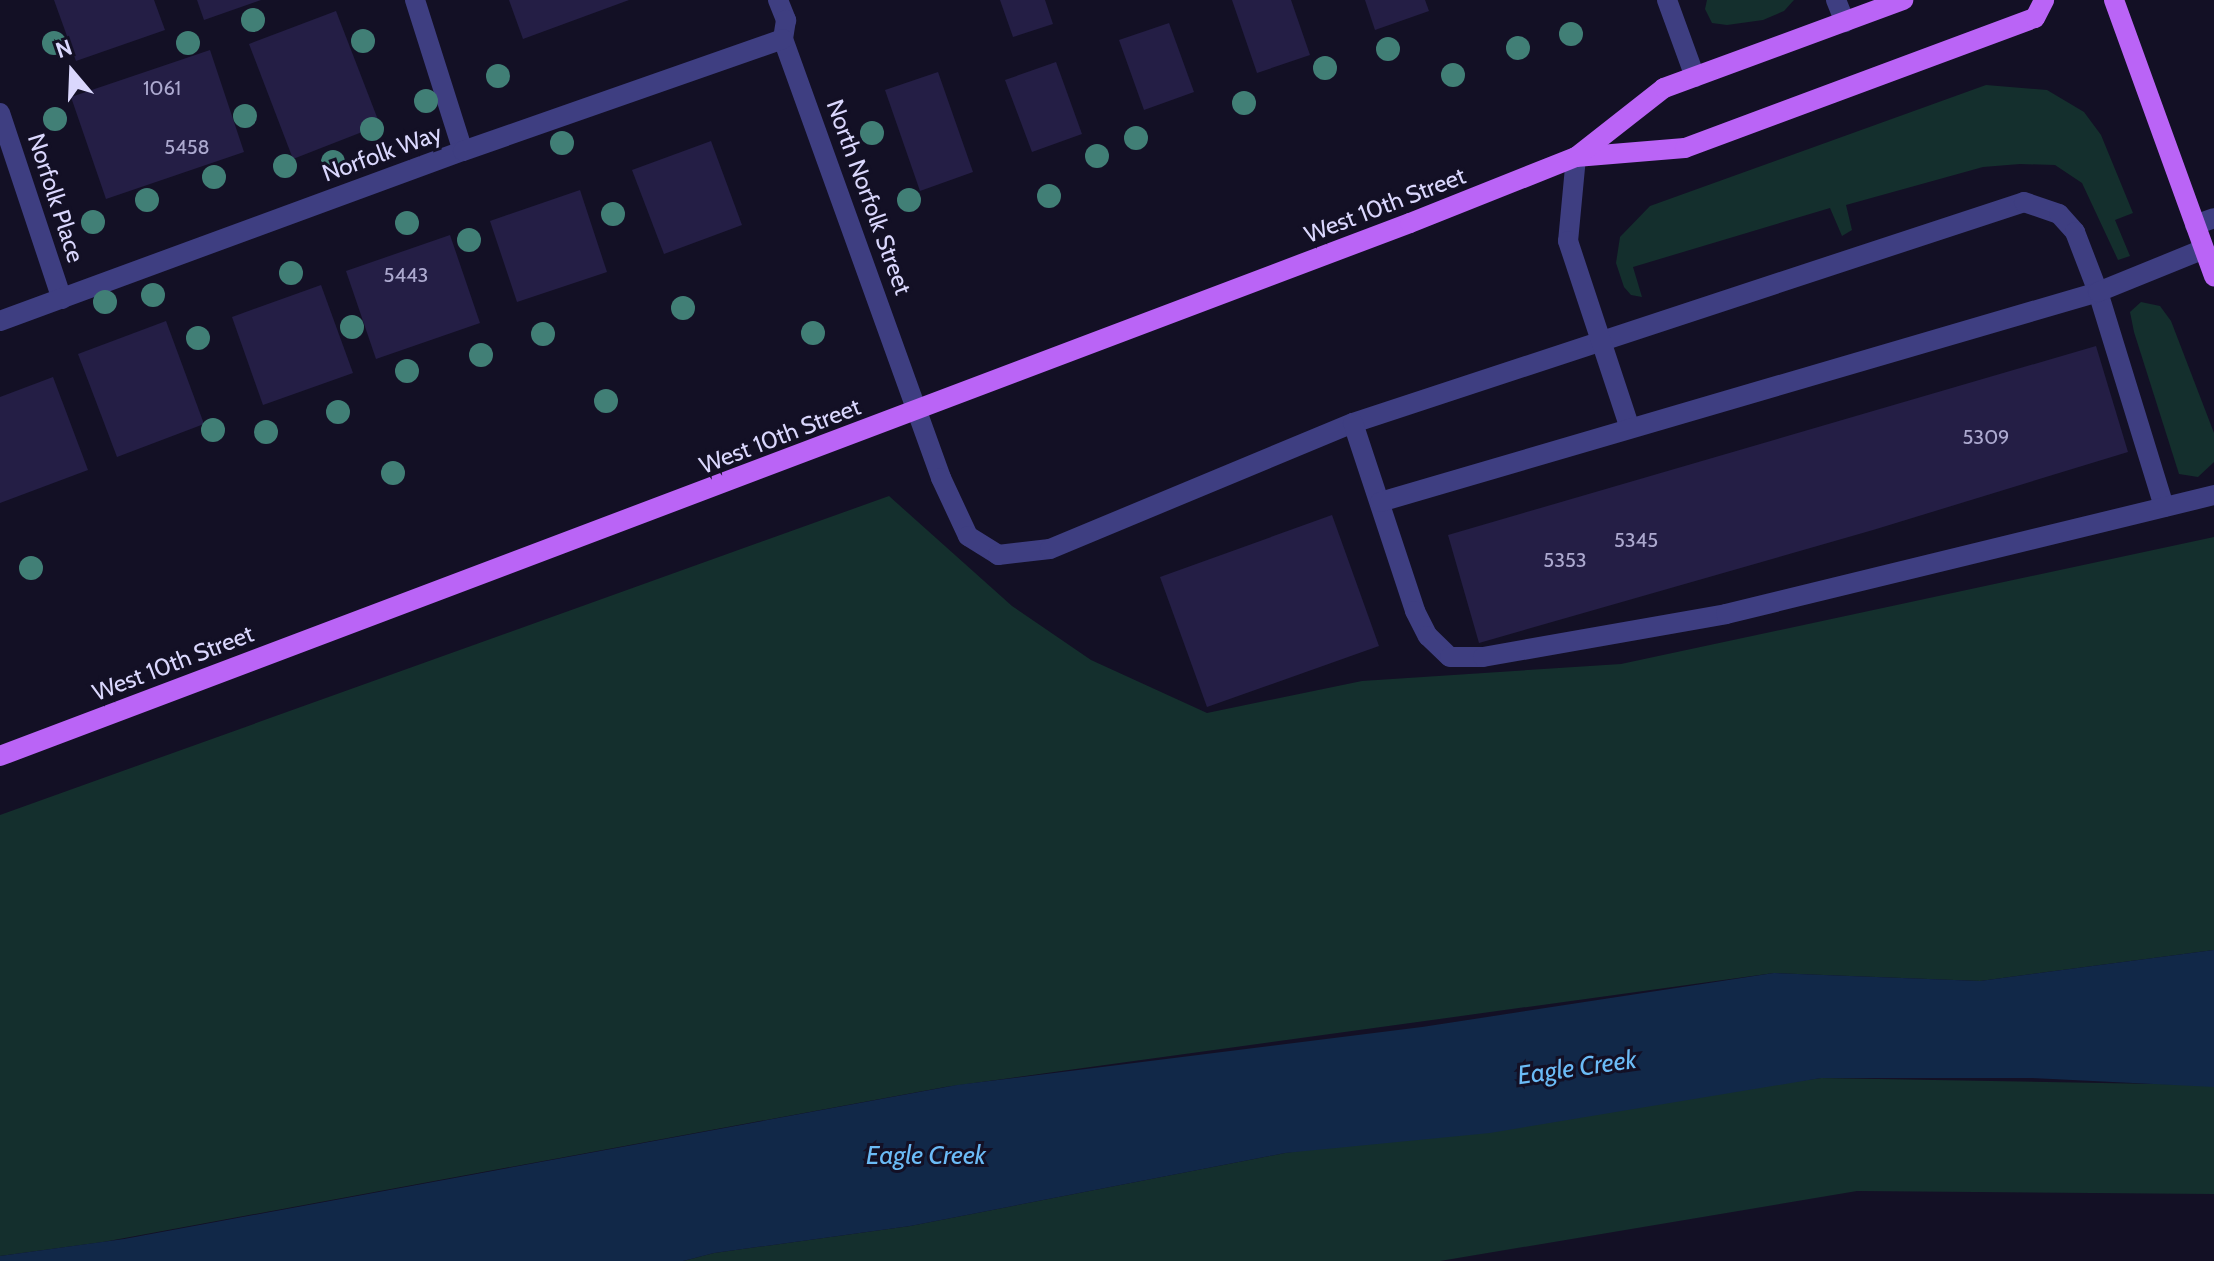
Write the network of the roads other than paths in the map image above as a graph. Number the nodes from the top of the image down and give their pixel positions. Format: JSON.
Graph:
{"nodes":[{"id":1,"x":415,"y":0,"type":"edge"},
{"id":2,"x":778,"y":0,"type":"edge"},
{"id":3,"x":1667,"y":0,"type":"edge"},
{"id":4,"x":1836,"y":0,"type":"edge"},
{"id":5,"x":1903,"y":0,"type":"edge"},
{"id":6,"x":2044,"y":0,"type":"edge"},
{"id":7,"x":2114,"y":0,"type":"edge"},
{"id":8,"x":1845,"y":22,"type":"junction"},
{"id":9,"x":783,"y":39,"type":"junction"},
{"id":10,"x":1695,"y":77,"type":"junction"},
{"id":11,"x":0,"y":113,"type":"edge"},
{"id":12,"x":463,"y":151,"type":"junction"},
{"id":13,"x":1576,"y":157,"type":"junction"},
{"id":14,"x":2205,"y":222,"type":"edge"},
{"id":15,"x":2204,"y":249,"type":"junction"},
{"id":16,"x":2214,"y":277,"type":"edge"},
{"id":17,"x":2098,"y":292,"type":"junction"},
{"id":18,"x":62,"y":299,"type":"junction"},
{"id":19,"x":0,"y":321,"type":"edge"},
{"id":20,"x":1599,"y":342,"type":"junction"},
{"id":21,"x":919,"y":411,"type":"junction"},
{"id":22,"x":1353,"y":423,"type":"junction"},
{"id":23,"x":1630,"y":428,"type":"junction"},
{"id":24,"x":2214,"y":495,"type":"edge"},
{"id":25,"x":1380,"y":502,"type":"junction"},
{"id":26,"x":2164,"y":507,"type":"junction"},
{"id":27,"x":0,"y":756,"type":"edge"}],
"edges":[{"from":1,"to":12,"type":"street"},
{"from":2,"to":9,"type":"street","name":"North Norfolk Street"},
{"from":3,"to":10,"type":"street"},
{"from":4,"to":8,"type":"street"},
{"from":5,"to":8,"type":"main road","name":"West 10th Street"},
{"from":6,"to":13,"type":"main road","name":"West 10th Street"},
{"from":7,"to":14,"type":"main road"},
{"from":8,"to":10,"type":"main road","name":"West 10th Street"},
{"from":9,"to":12,"type":"street","name":"Norfolk Way"},
{"from":9,"to":21,"type":"street","name":"North Norfolk Street"},
{"from":10,"to":13,"type":"main road","name":"West 10th Street"},
{"from":11,"to":18,"type":"street","name":"Norfolk Place"},
{"from":12,"to":18,"type":"street","name":"Norfolk Way"},
{"from":13,"to":20,"type":"street"},
{"from":13,"to":21,"type":"main road","name":"West 10th Street"},
{"from":14,"to":15,"type":"main road"},
{"from":15,"to":16,"type":"main road"},
{"from":15,"to":17,"type":"street"},
{"from":17,"to":20,"type":"street","name":"North Norfolk Street"},
{"from":17,"to":23,"type":"street"},
{"from":17,"to":26,"type":"street","name":"North Norfolk Street"},
{"from":18,"to":19,"type":"street","name":"Norfolk Way"},
{"from":20,"to":22,"type":"street","name":"North Norfolk Street"},
{"from":20,"to":23,"type":"street"},
{"from":21,"to":22,"type":"street","name":"North Norfolk Street"},
{"from":21,"to":27,"type":"main road","name":"West 10th Street"},
{"from":22,"to":25,"type":"street"},
{"from":23,"to":25,"type":"street"},
{"from":24,"to":26,"type":"street"},
{"from":25,"to":26,"type":"street"}]}
